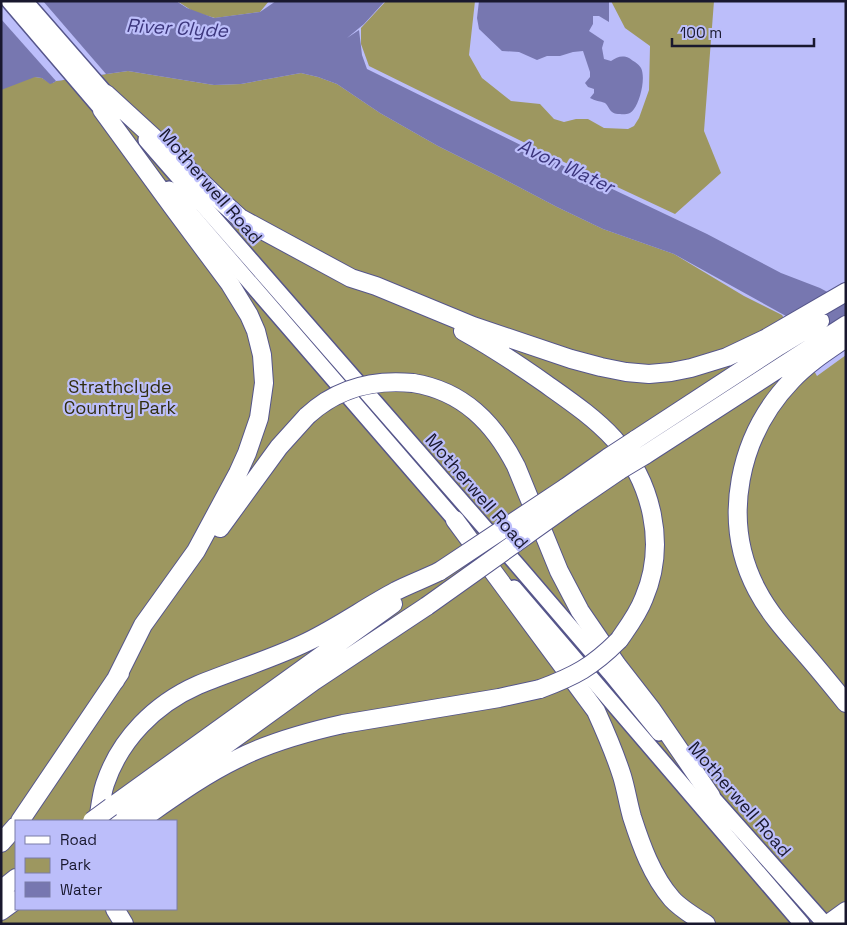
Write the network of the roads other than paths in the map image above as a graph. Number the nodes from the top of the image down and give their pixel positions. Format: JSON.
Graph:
{"nodes":[{"id":1,"x":9,"y":1,"type":"edge"},
{"id":2,"x":25,"y":1,"type":"edge"},
{"id":3,"x":98,"y":96,"type":"junction"},
{"id":4,"x":376,"y":286,"type":"junction"},
{"id":5,"x":846,"y":292,"type":"edge"},
{"id":6,"x":846,"y":304,"type":"edge"},
{"id":7,"x":846,"y":324,"type":"edge"},
{"id":8,"x":846,"y":338,"type":"edge"},
{"id":9,"x":772,"y":342,"type":"junction"},
{"id":10,"x":804,"y":358,"type":"junction"},
{"id":11,"x":640,"y":447,"type":"junction"},
{"id":12,"x":569,"y":495,"type":"junction"},
{"id":13,"x":456,"y":520,"type":"junction"},
{"id":14,"x":440,"y":571,"type":"junction"},
{"id":15,"x":807,"y":655,"type":"junction"},
{"id":16,"x":114,"y":681,"type":"junction"},
{"id":17,"x":846,"y":696,"type":"edge"},
{"id":18,"x":846,"y":702,"type":"edge"},
{"id":19,"x":711,"y":796,"type":"junction"},
{"id":20,"x":115,"y":814,"type":"edge"},
{"id":21,"x":21,"y":820,"type":"edge"},
{"id":22,"x":95,"y":820,"type":"edge"},
{"id":23,"x":98,"y":820,"type":"edge"},
{"id":24,"x":140,"y":820,"type":"edge"},
{"id":25,"x":15,"y":827,"type":"edge"},
{"id":26,"x":1,"y":843,"type":"edge"},
{"id":27,"x":15,"y":879,"type":"edge"},
{"id":28,"x":1,"y":890,"type":"edge"},
{"id":29,"x":15,"y":901,"type":"edge"},
{"id":30,"x":16,"y":910,"type":"edge"},
{"id":31,"x":117,"y":910,"type":"edge"},
{"id":32,"x":846,"y":911,"type":"edge"},
{"id":33,"x":1,"y":912,"type":"edge"},
{"id":34,"x":1,"y":920,"type":"edge"},
{"id":35,"x":124,"y":924,"type":"edge"},
{"id":36,"x":706,"y":924,"type":"edge"},
{"id":37,"x":802,"y":924,"type":"edge"},
{"id":38,"x":826,"y":924,"type":"edge"}],
"edges":[{"from":1,"to":3,"type":"main road"},
{"from":2,"to":3,"type":"main road"},
{"from":3,"to":4,"type":"highway"},
{"from":3,"to":13,"type":"main road","name":"Motherwell Road"},
{"from":3,"to":16,"type":"highway"},
{"from":3,"to":19,"type":"main road","name":"Motherwell Road"},
{"from":4,"to":9,"type":"highway"},
{"from":4,"to":24,"type":"highway","bridge":true},
{"from":5,"to":9,"type":"highway"},
{"from":6,"to":9,"type":"highway"},
{"from":7,"to":10,"type":"highway"},
{"from":8,"to":10,"type":"highway"},
{"from":9,"to":11,"type":"highway"},
{"from":10,"to":11,"type":"highway"},
{"from":10,"to":15,"type":"highway"},
{"from":11,"to":12,"type":"highway","bridge":true},
{"from":12,"to":14,"type":"highway","bridge":true},
{"from":12,"to":20,"type":"highway","bridge":true},
{"from":13,"to":36,"type":"highway"},
{"from":13,"to":37,"type":"main road","name":"Motherwell Road"},
{"from":14,"to":20,"type":"highway"},
{"from":14,"to":23,"type":"highway"},
{"from":15,"to":17,"type":"highway"},
{"from":15,"to":18,"type":"highway"},
{"from":16,"to":19,"type":"highway","bridge":true},
{"from":16,"to":21,"type":"highway"},
{"from":19,"to":38,"type":"main road","name":"Motherwell Road"},
{"from":20,"to":22,"type":"highway","bridge":true},
{"from":25,"to":26,"type":"highway"},
{"from":27,"to":28,"type":"highway"},
{"from":29,"to":33,"type":"highway"},
{"from":30,"to":34,"type":"highway"},
{"from":31,"to":35,"type":"highway"},
{"from":32,"to":38,"type":"highway"}]}
